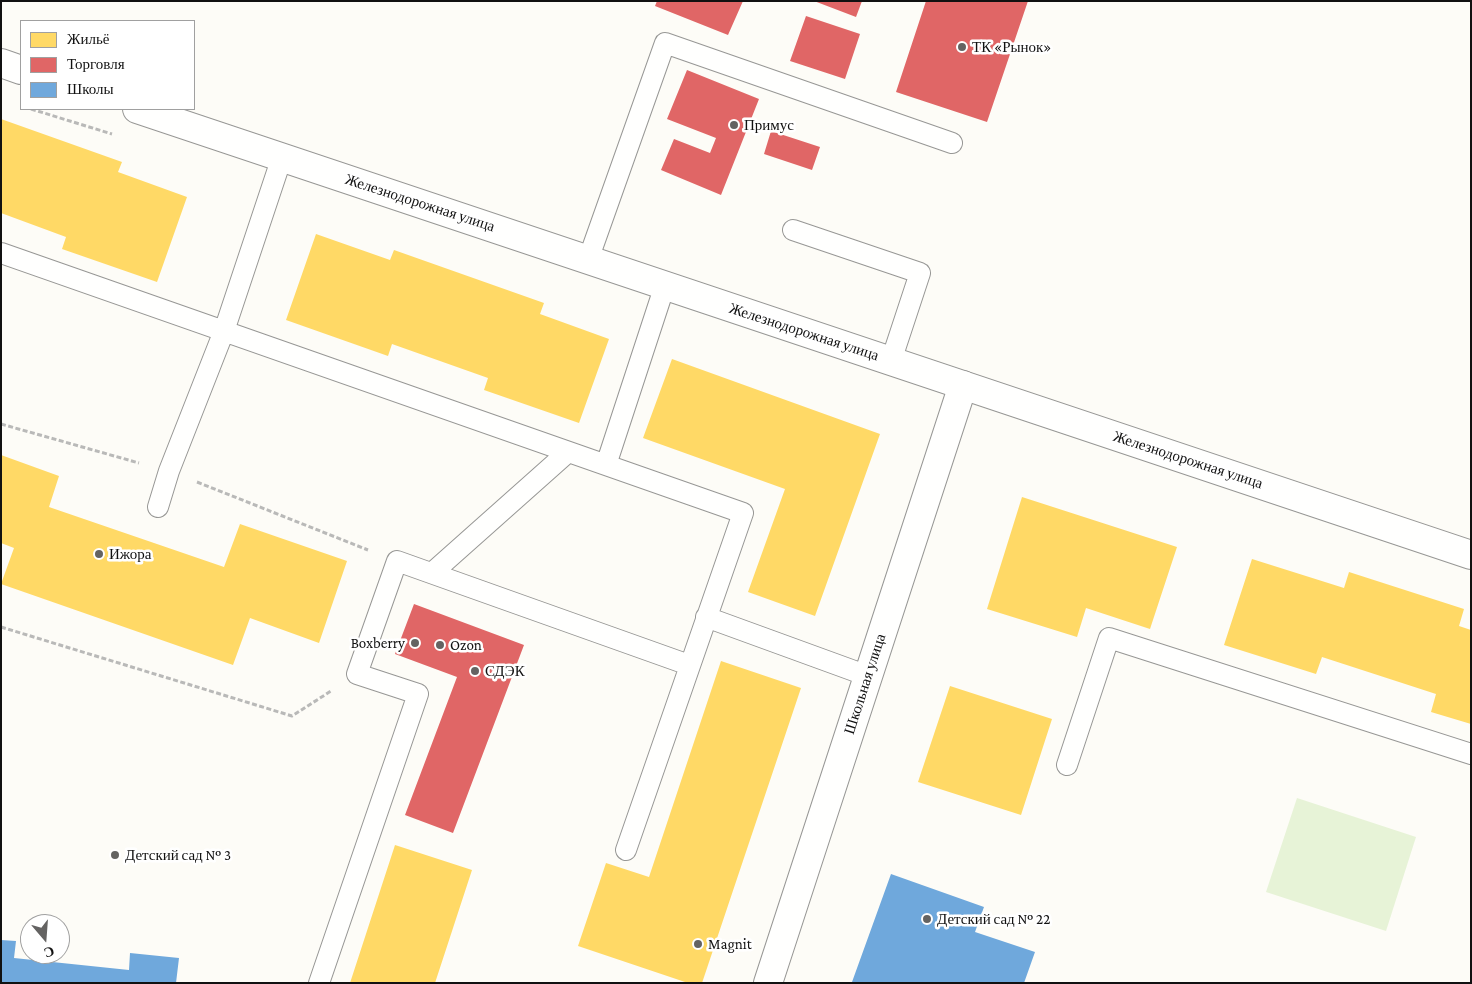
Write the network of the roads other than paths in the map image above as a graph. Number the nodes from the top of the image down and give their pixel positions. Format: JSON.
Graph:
{"nodes":[{"id":1,"x":1,"y":64,"type":"edge"},
{"id":2,"x":20,"y":70,"type":"edge"},
{"id":3,"x":140,"y":110,"type":"edge"},
{"id":4,"x":952,"y":143,"type":"dead end"},
{"id":5,"x":282,"y":157,"type":"junction"},
{"id":6,"x":793,"y":230,"type":"dead end"},
{"id":7,"x":1,"y":253,"type":"edge"},
{"id":8,"x":588,"y":260,"type":"junction"},
{"id":9,"x":665,"y":285,"type":"junction"},
{"id":10,"x":224,"y":331,"type":"junction"},
{"id":11,"x":891,"y":361,"type":"junction"},
{"id":12,"x":963,"y":385,"type":"junction"},
{"id":13,"x":568,"y":452,"type":"junction"},
{"id":14,"x":606,"y":465,"type":"junction"},
{"id":15,"x":158,"y":507,"type":"dead end"},
{"id":16,"x":1471,"y":555,"type":"edge"},
{"id":17,"x":432,"y":572,"type":"junction"},
{"id":18,"x":706,"y":617,"type":"junction"},
{"id":19,"x":689,"y":665,"type":"junction"},
{"id":20,"x":868,"y":676,"type":"junction"},
{"id":21,"x":1471,"y":754,"type":"edge"},
{"id":22,"x":1067,"y":765,"type":"dead end"},
{"id":23,"x":626,"y":850,"type":"dead end"},
{"id":24,"x":319,"y":983,"type":"edge"},
{"id":25,"x":768,"y":983,"type":"edge"}],
"edges":[{"from":1,"to":2,"type":"street"},
{"from":3,"to":5,"type":"street","name":"Железнодорожная улица"},
{"from":4,"to":8,"type":"lane"},
{"from":5,"to":8,"type":"street","name":"Железнодорожная улица"},
{"from":5,"to":10,"type":"lane"},
{"from":6,"to":11,"type":"lane"},
{"from":7,"to":10,"type":"lane"},
{"from":8,"to":9,"type":"street","name":"Железнодорожная улица"},
{"from":9,"to":11,"type":"street","name":"Железнодорожная улица"},
{"from":9,"to":14,"type":"lane"},
{"from":10,"to":13,"type":"lane"},
{"from":10,"to":15,"type":"lane"},
{"from":11,"to":12,"type":"street","name":"Железнодорожная улица"},
{"from":12,"to":16,"type":"street","name":"Железнодорожная улица"},
{"from":12,"to":20,"type":"street","name":"Школьная улица"},
{"from":13,"to":14,"type":"lane"},
{"from":13,"to":17,"type":"lane"},
{"from":14,"to":18,"type":"lane"},
{"from":17,"to":19,"type":"lane"},
{"from":17,"to":24,"type":"lane"},
{"from":18,"to":19,"type":"lane"},
{"from":18,"to":20,"type":"lane"},
{"from":19,"to":23,"type":"lane"},
{"from":20,"to":25,"type":"street","name":"Школьная улица"},
{"from":21,"to":22,"type":"lane"}]}
